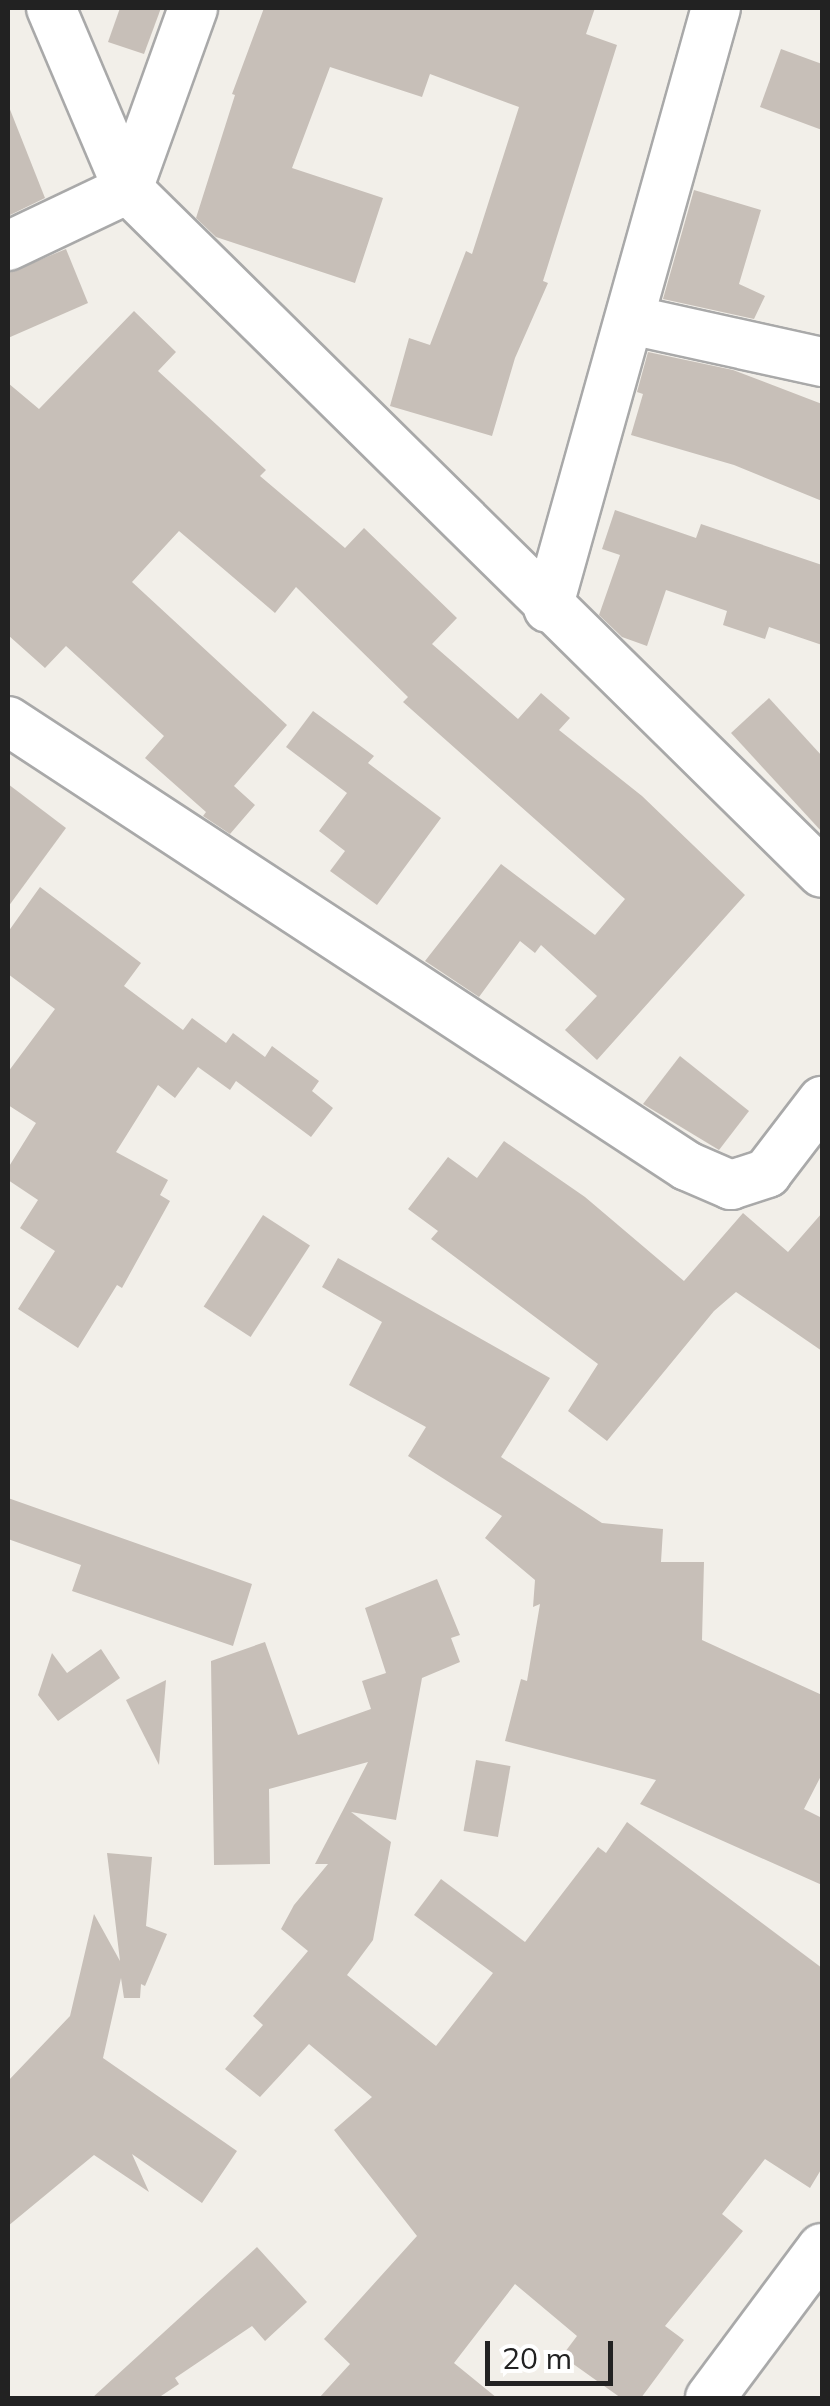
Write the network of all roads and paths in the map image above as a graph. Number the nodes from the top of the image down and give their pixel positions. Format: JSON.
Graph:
{"nodes":[{"id":1,"x":52,"y":8,"type":"edge"},
{"id":2,"x":193,"y":8,"type":"edge"},
{"id":3,"x":716,"y":8,"type":"edge"},
{"id":4,"x":128,"y":190,"type":"junction"},
{"id":5,"x":8,"y":246,"type":"edge"},
{"id":6,"x":630,"y":320,"type":"junction"},
{"id":7,"x":822,"y":362,"type":"edge"},
{"id":8,"x":548,"y":608,"type":"junction"},
{"id":9,"x":8,"y":721,"type":"edge"},
{"id":10,"x":822,"y":873,"type":"edge"},
{"id":11,"x":822,"y":1101,"type":"edge"},
{"id":12,"x":822,"y":2248,"type":"edge"},
{"id":13,"x":710,"y":2398,"type":"edge"}],
"edges":[{"from":1,"to":4,"type":"street"},
{"from":2,"to":4,"type":"street"},
{"from":3,"to":6,"type":"street"},
{"from":4,"to":5,"type":"street"},
{"from":4,"to":8,"type":"street"},
{"from":6,"to":7,"type":"street"},
{"from":6,"to":8,"type":"street"},
{"from":8,"to":10,"type":"street"},
{"from":9,"to":11,"type":"street"},
{"from":12,"to":13,"type":"street"}]}
